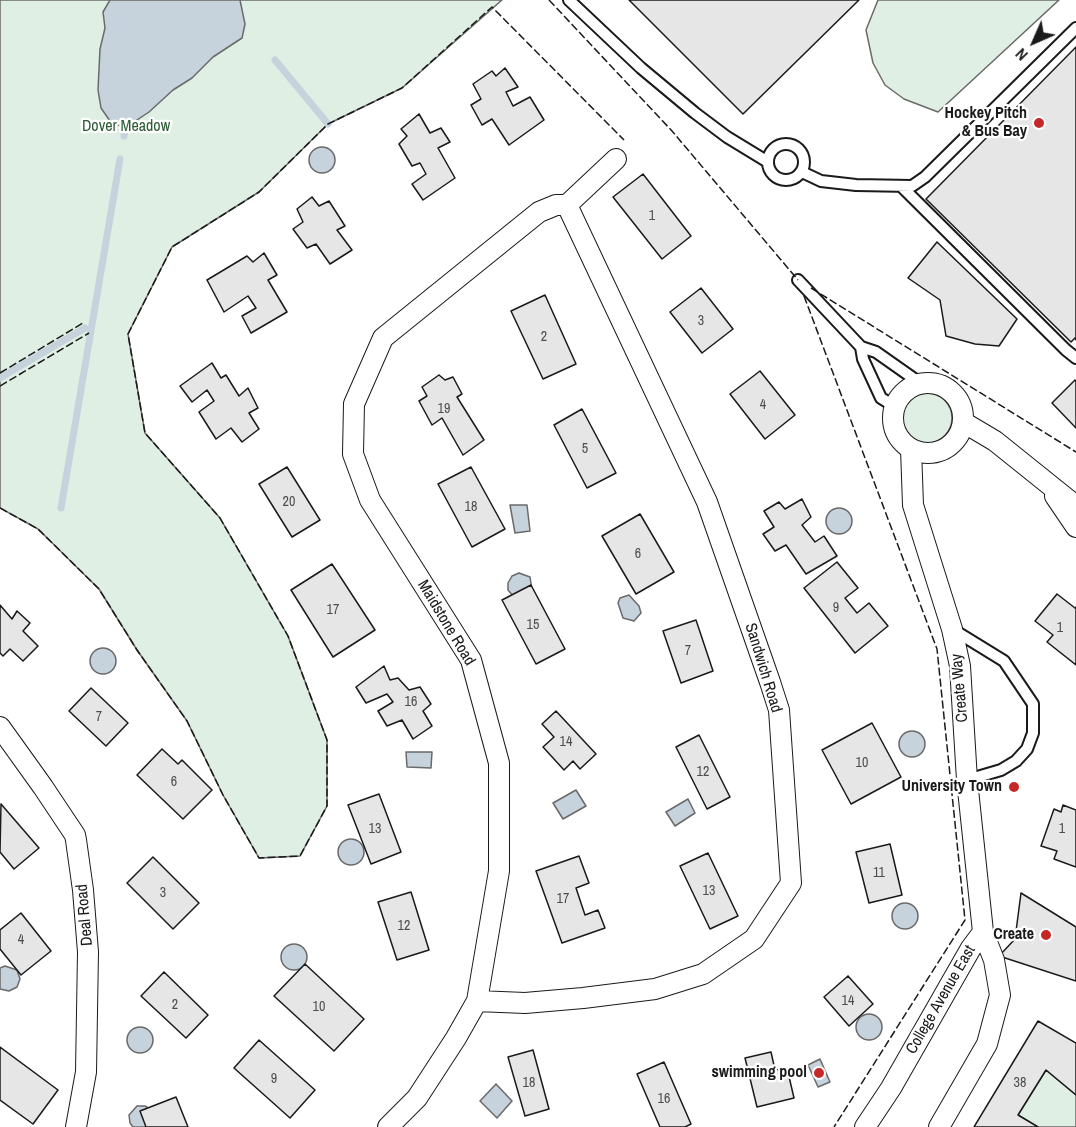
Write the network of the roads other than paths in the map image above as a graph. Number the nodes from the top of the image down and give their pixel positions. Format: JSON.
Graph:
{"nodes":[{"id":1,"x":568,"y":0,"type":"edge"},
{"id":2,"x":1076,"y":28,"type":"edge"},
{"id":3,"x":616,"y":159,"type":"dead end"},
{"id":4,"x":768,"y":162,"type":"junction"},
{"id":5,"x":802,"y":172,"type":"junction"},
{"id":6,"x":902,"y":187,"type":"junction"},
{"id":7,"x":567,"y":205,"type":"junction"},
{"id":8,"x":798,"y":280,"type":"dead end"},
{"id":9,"x":861,"y":347,"type":"junction"},
{"id":10,"x":1076,"y":358,"type":"edge"},
{"id":11,"x":920,"y":383,"type":"junction"},
{"id":12,"x":894,"y":406,"type":"junction"},
{"id":13,"x":963,"y":422,"type":"junction"},
{"id":14,"x":911,"y":449,"type":"junction"},
{"id":15,"x":1041,"y":477,"type":"junction"},
{"id":16,"x":1076,"y":506,"type":"edge"},
{"id":17,"x":1076,"y":527,"type":"edge"},
{"id":18,"x":952,"y":629,"type":"junction"},
{"id":19,"x":0,"y":727,"type":"edge"},
{"id":20,"x":967,"y":780,"type":"junction"},
{"id":21,"x":983,"y":932,"type":"junction"},
{"id":22,"x":477,"y":1001,"type":"junction"},
{"id":23,"x":76,"y":1127,"type":"edge"},
{"id":24,"x":388,"y":1127,"type":"edge"},
{"id":25,"x":865,"y":1127,"type":"edge"},
{"id":26,"x":939,"y":1127,"type":"edge"}],
"edges":[{"from":1,"to":4,"type":"lane"},
{"from":2,"to":6,"type":"lane"},
{"from":3,"to":7,"type":"street"},
{"from":4,"to":5,"type":"lane"},
{"from":4,"to":5,"type":"lane"},
{"from":5,"to":6,"type":"lane"},
{"from":6,"to":10,"type":"lane"},
{"from":7,"to":22,"type":"street","name":"Maidstone Road"},
{"from":7,"to":22,"type":"street","name":"Sandwich Road"},
{"from":8,"to":9,"type":"lane"},
{"from":9,"to":11,"type":"lane"},
{"from":9,"to":12,"type":"lane"},
{"from":11,"to":12,"type":"street"},
{"from":11,"to":13,"type":"street"},
{"from":12,"to":14,"type":"street"},
{"from":13,"to":14,"type":"street"},
{"from":13,"to":15,"type":"street"},
{"from":14,"to":18,"type":"street","name":"Create Way"},
{"from":15,"to":16,"type":"street"},
{"from":15,"to":17,"type":"street"},
{"from":18,"to":20,"type":"street","name":"Create Way"},
{"from":18,"to":20,"type":"lane"},
{"from":19,"to":23,"type":"street","name":"Deal Road"},
{"from":20,"to":21,"type":"street","name":"Create Way"},
{"from":21,"to":25,"type":"street","name":"College Avenue East"},
{"from":21,"to":26,"type":"street","name":"College Avenue East"},
{"from":22,"to":24,"type":"street","name":"Maidstone Road"}]}
